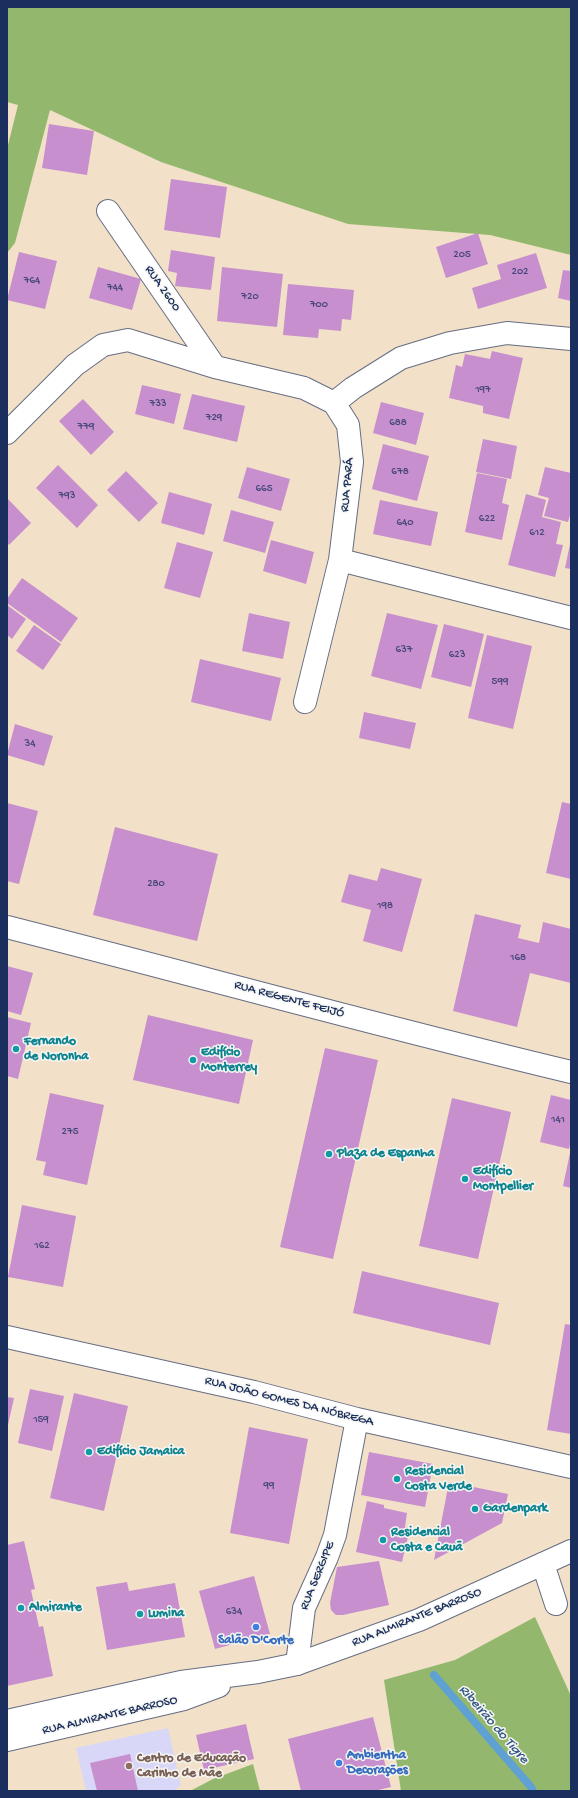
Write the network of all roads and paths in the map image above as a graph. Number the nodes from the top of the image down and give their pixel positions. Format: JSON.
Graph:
{"nodes":[{"id":1,"x":108,"y":211,"type":"dead end"},
{"id":2,"x":571,"y":339,"type":"edge"},
{"id":3,"x":215,"y":367,"type":"junction"},
{"id":4,"x":334,"y":403,"type":"junction"},
{"id":5,"x":7,"y":433,"type":"edge"},
{"id":6,"x":340,"y":560,"type":"junction"},
{"id":7,"x":571,"y":618,"type":"edge"},
{"id":8,"x":305,"y":702,"type":"dead end"},
{"id":9,"x":7,"y":927,"type":"edge"},
{"id":10,"x":571,"y":1072,"type":"edge"},
{"id":11,"x":7,"y":1337,"type":"edge"},
{"id":12,"x":357,"y":1419,"type":"junction"},
{"id":13,"x":571,"y":1468,"type":"edge"},
{"id":14,"x":571,"y":1551,"type":"edge"},
{"id":15,"x":543,"y":1564,"type":"junction"},
{"id":16,"x":556,"y":1604,"type":"dead end"},
{"id":17,"x":297,"y":1664,"type":"junction"},
{"id":18,"x":258,"y":1672,"type":"junction"},
{"id":19,"x":7,"y":1721,"type":"edge"},
{"id":20,"x":7,"y":1740,"type":"edge"}],
"edges":[{"from":1,"to":3,"type":"street","name":"RUA 2600"},
{"from":2,"to":4,"type":"street"},
{"from":3,"to":4,"type":"street"},
{"from":3,"to":5,"type":"street"},
{"from":4,"to":6,"type":"street","name":"RUA PARÁ"},
{"from":6,"to":7,"type":"street"},
{"from":6,"to":8,"type":"street","name":"RUA PARÁ"},
{"from":9,"to":10,"type":"street","name":"RUA REGENTE FEIJÓ"},
{"from":11,"to":12,"type":"street","name":"RUA JOÃO GOMES DA NÓBREGA"},
{"from":12,"to":13,"type":"street","name":"RUA JOÃO GOMES DA NÓBREGA"},
{"from":12,"to":17,"type":"street","name":"RUA SERGIPE"},
{"from":14,"to":15,"type":"street","name":"RUA ALMIRANTE BARROSO"},
{"from":15,"to":16,"type":"street"},
{"from":15,"to":17,"type":"street","name":"RUA ALMIRANTE BARROSO"},
{"from":17,"to":18,"type":"street","name":"RUA ALMIRANTE BARROSO"},
{"from":18,"to":19,"type":"street","name":"RUA ALMIRANTE BARROSO"},
{"from":18,"to":20,"type":"street","name":"RUA ALMIRANTE BARROSO"}]}
